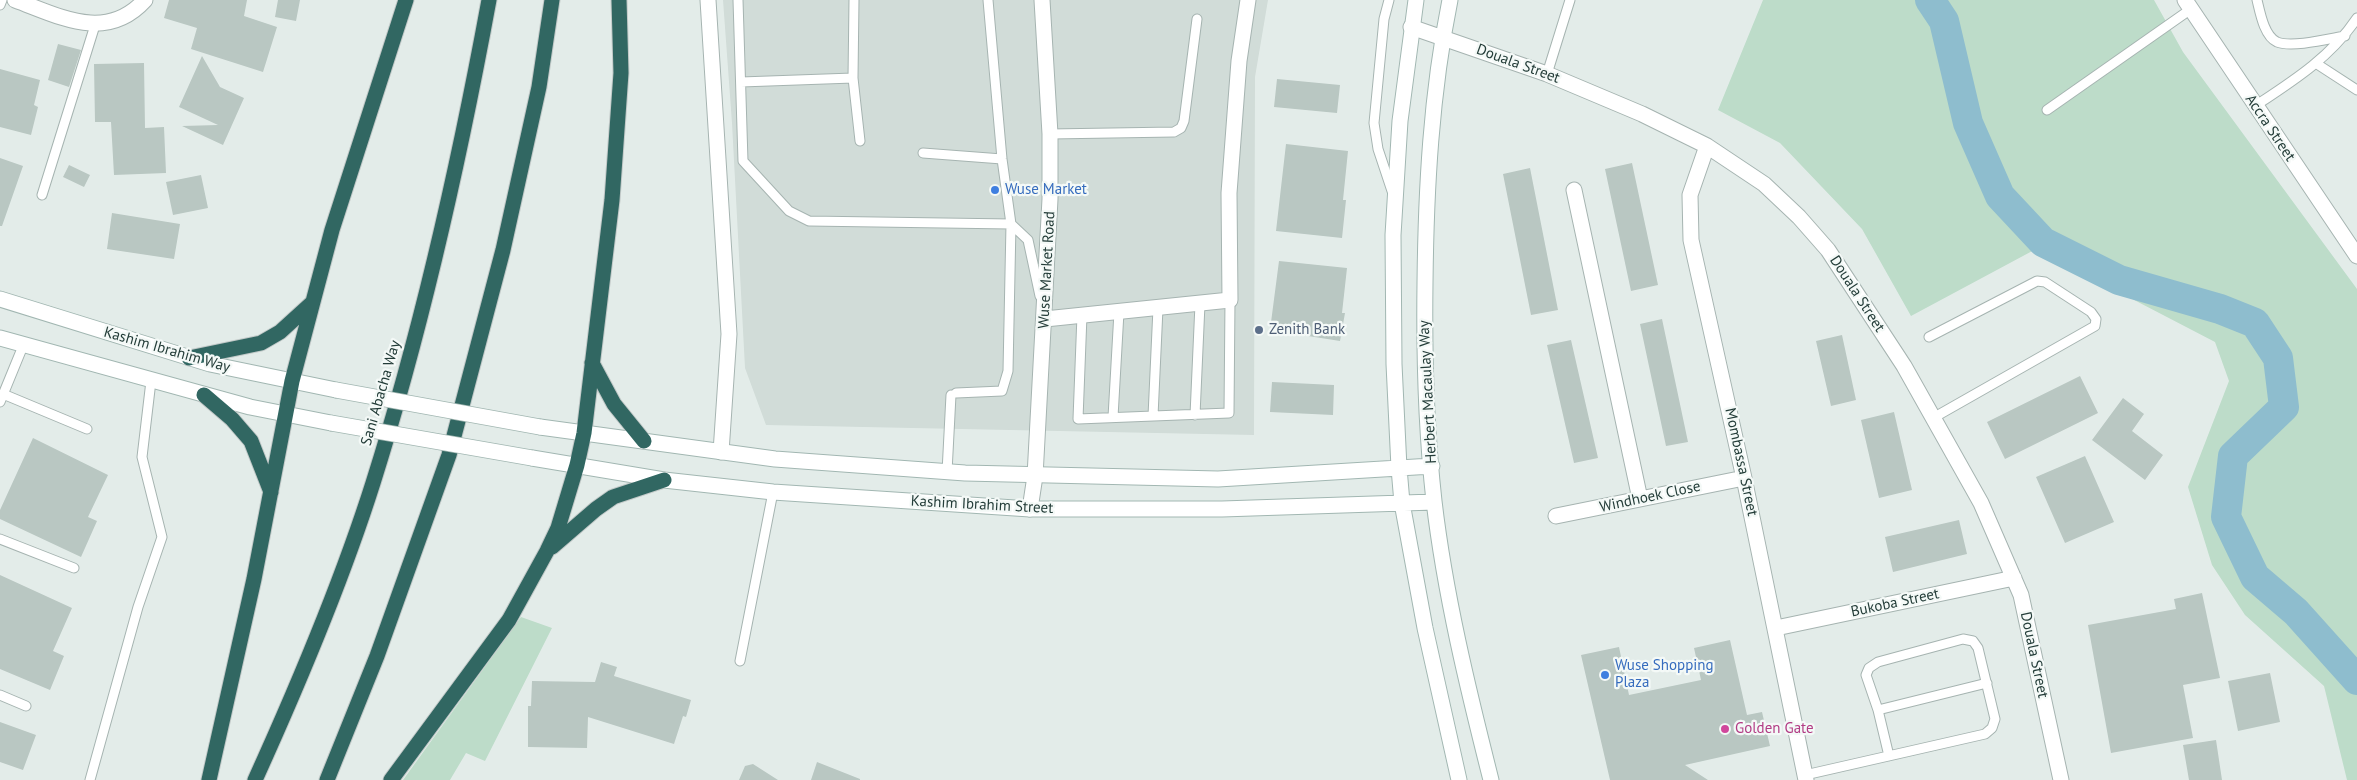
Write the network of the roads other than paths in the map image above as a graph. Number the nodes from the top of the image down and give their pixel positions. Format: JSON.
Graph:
{"nodes":[{"id":1,"x":2,"y":0,"type":"edge"},
{"id":2,"x":15,"y":0,"type":"edge"},
{"id":3,"x":145,"y":0,"type":"edge"},
{"id":4,"x":406,"y":0,"type":"edge"},
{"id":5,"x":488,"y":0,"type":"edge"},
{"id":6,"x":552,"y":0,"type":"edge"},
{"id":7,"x":619,"y":0,"type":"edge"},
{"id":8,"x":708,"y":0,"type":"edge"},
{"id":9,"x":738,"y":0,"type":"edge"},
{"id":10,"x":854,"y":0,"type":"edge"},
{"id":11,"x":988,"y":0,"type":"edge"},
{"id":12,"x":1042,"y":0,"type":"edge"},
{"id":13,"x":1248,"y":0,"type":"edge"},
{"id":14,"x":1389,"y":0,"type":"edge"},
{"id":15,"x":1416,"y":0,"type":"edge"},
{"id":16,"x":1450,"y":0,"type":"edge"},
{"id":17,"x":1570,"y":0,"type":"edge"},
{"id":18,"x":2257,"y":0,"type":"edge"},
{"id":19,"x":0,"y":5,"type":"edge"},
{"id":20,"x":2188,"y":5,"type":"edge"},
{"id":21,"x":2357,"y":18,"type":"edge"},
{"id":22,"x":1196,"y":19,"type":"dead end"},
{"id":23,"x":96,"y":22,"type":"junction"},
{"id":24,"x":1411,"y":27,"type":"junction"},
{"id":25,"x":1443,"y":36,"type":"junction"},
{"id":26,"x":2345,"y":36,"type":"junction"},
{"id":27,"x":2317,"y":64,"type":"junction"},
{"id":28,"x":1547,"y":74,"type":"junction"},
{"id":29,"x":853,"y":78,"type":"junction"},
{"id":30,"x":741,"y":82,"type":"junction"},
{"id":31,"x":2357,"y":90,"type":"edge"},
{"id":32,"x":2255,"y":106,"type":"junction"},
{"id":33,"x":2047,"y":110,"type":"dead end"},
{"id":34,"x":1050,"y":134,"type":"junction"},
{"id":35,"x":860,"y":141,"type":"dead end"},
{"id":36,"x":1707,"y":146,"type":"junction"},
{"id":37,"x":923,"y":153,"type":"dead end"},
{"id":38,"x":1002,"y":159,"type":"junction"},
{"id":39,"x":1574,"y":190,"type":"dead end"},
{"id":40,"x":42,"y":195,"type":"dead end"},
{"id":41,"x":1395,"y":202,"type":"junction"},
{"id":42,"x":1012,"y":224,"type":"junction"},
{"id":43,"x":2357,"y":256,"type":"edge"},
{"id":44,"x":0,"y":299,"type":"edge"},
{"id":45,"x":1230,"y":300,"type":"junction"},
{"id":46,"x":313,"y":302,"type":"junction"},
{"id":47,"x":1200,"y":304,"type":"junction"},
{"id":48,"x":1158,"y":308,"type":"junction"},
{"id":49,"x":1119,"y":312,"type":"junction"},
{"id":50,"x":1082,"y":316,"type":"junction"},
{"id":51,"x":1045,"y":318,"type":"junction"},
{"id":52,"x":1929,"y":337,"type":"dead end"},
{"id":53,"x":0,"y":338,"type":"edge"},
{"id":54,"x":23,"y":346,"type":"junction"},
{"id":55,"x":189,"y":358,"type":"junction"},
{"id":56,"x":592,"y":364,"type":"junction"},
{"id":57,"x":151,"y":381,"type":"junction"},
{"id":58,"x":292,"y":381,"type":"junction"},
{"id":59,"x":204,"y":395,"type":"junction"},
{"id":60,"x":2,"y":398,"type":"edge"},
{"id":61,"x":285,"y":415,"type":"junction"},
{"id":62,"x":1195,"y":415,"type":"junction"},
{"id":63,"x":1153,"y":416,"type":"junction"},
{"id":64,"x":1113,"y":417,"type":"junction"},
{"id":65,"x":1933,"y":418,"type":"junction"},
{"id":66,"x":540,"y":427,"type":"joint"},
{"id":67,"x":87,"y":429,"type":"dead end"},
{"id":68,"x":584,"y":432,"type":"junction"},
{"id":69,"x":644,"y":441,"type":"junction"},
{"id":70,"x":721,"y":452,"type":"junction"},
{"id":71,"x":577,"y":465,"type":"junction"},
{"id":72,"x":1432,"y":466,"type":"junction"},
{"id":73,"x":1399,"y":468,"type":"junction"},
{"id":74,"x":947,"y":472,"type":"junction"},
{"id":75,"x":1035,"y":476,"type":"junction"},
{"id":76,"x":1744,"y":478,"type":"junction"},
{"id":77,"x":664,"y":480,"type":"junction"},
{"id":78,"x":271,"y":492,"type":"junction"},
{"id":79,"x":773,"y":492,"type":"junction"},
{"id":80,"x":1640,"y":499,"type":"junction"},
{"id":81,"x":1434,"y":502,"type":"junction"},
{"id":82,"x":1402,"y":503,"type":"junction"},
{"id":83,"x":1030,"y":509,"type":"junction"},
{"id":84,"x":1556,"y":516,"type":"dead end"},
{"id":85,"x":0,"y":539,"type":"edge"},
{"id":86,"x":547,"y":551,"type":"junction"},
{"id":87,"x":74,"y":568,"type":"dead end"},
{"id":88,"x":2014,"y":578,"type":"junction"},
{"id":89,"x":1776,"y":628,"type":"junction"},
{"id":90,"x":740,"y":662,"type":"dead end"},
{"id":91,"x":1987,"y":683,"type":"junction"},
{"id":92,"x":0,"y":695,"type":"edge"},
{"id":93,"x":26,"y":706,"type":"dead end"},
{"id":94,"x":1878,"y":710,"type":"junction"},
{"id":95,"x":1888,"y":756,"type":"junction"},
{"id":96,"x":1805,"y":778,"type":"edge"},
{"id":97,"x":90,"y":780,"type":"edge"},
{"id":98,"x":209,"y":780,"type":"edge"},
{"id":99,"x":255,"y":780,"type":"edge"},
{"id":100,"x":327,"y":780,"type":"edge"},
{"id":101,"x":391,"y":780,"type":"edge"},
{"id":102,"x":1459,"y":780,"type":"edge"},
{"id":103,"x":1491,"y":780,"type":"edge"},
{"id":104,"x":2061,"y":780,"type":"edge"}],
"edges":[{"from":1,"to":19,"type":"lane"},
{"from":2,"to":23,"type":"main road"},
{"from":3,"to":23,"type":"main road"},
{"from":4,"to":46,"type":"highway"},
{"from":5,"to":99,"type":"highway","name":"Sani Abacha Way"},
{"from":6,"to":100,"type":"highway"},
{"from":7,"to":56,"type":"highway"},
{"from":8,"to":70,"type":"main road"},
{"from":9,"to":30,"type":"lane"},
{"from":10,"to":29,"type":"lane"},
{"from":11,"to":38,"type":"lane"},
{"from":12,"to":34,"type":"main road","name":"Wuse Market Road"},
{"from":13,"to":45,"type":"main road"},
{"from":14,"to":41,"type":"lane"},
{"from":15,"to":24,"type":"main road","name":"Herbert Macaulay Way"},
{"from":16,"to":25,"type":"main road","name":"Herbert Macaulay Way"},
{"from":17,"to":28,"type":"lane"},
{"from":18,"to":26,"type":"lane"},
{"from":20,"to":32,"type":"main road","name":"Accra Street"},
{"from":20,"to":33,"type":"lane"},
{"from":21,"to":26,"type":"lane"},
{"from":22,"to":34,"type":"lane"},
{"from":23,"to":40,"type":"lane"},
{"from":24,"to":25,"type":"main road","name":"Douala Street"},
{"from":24,"to":41,"type":"main road","name":"Herbert Macaulay Way"},
{"from":25,"to":28,"type":"main road","name":"Douala Street"},
{"from":25,"to":72,"type":"main road","name":"Herbert Macaulay Way"},
{"from":26,"to":27,"type":"lane"},
{"from":27,"to":31,"type":"lane"},
{"from":27,"to":32,"type":"lane"},
{"from":28,"to":36,"type":"main road","name":"Douala Street"},
{"from":29,"to":30,"type":"lane"},
{"from":29,"to":35,"type":"lane"},
{"from":30,"to":42,"type":"lane"},
{"from":32,"to":43,"type":"main road","name":"Accra Street"},
{"from":34,"to":51,"type":"main road","name":"Wuse Market Road"},
{"from":36,"to":65,"type":"main road","name":"Douala Street"},
{"from":36,"to":76,"type":"main road","name":"Mombassa Street"},
{"from":37,"to":38,"type":"lane"},
{"from":38,"to":42,"type":"lane"},
{"from":39,"to":80,"type":"main road"},
{"from":41,"to":73,"type":"main road","name":"Herbert Macaulay Way"},
{"from":42,"to":51,"type":"lane"},
{"from":42,"to":74,"type":"lane"},
{"from":44,"to":55,"type":"main road","name":"Kashim Ibrahim Way"},
{"from":45,"to":47,"type":"main road"},
{"from":45,"to":62,"type":"lane"},
{"from":46,"to":55,"type":"highway"},
{"from":46,"to":58,"type":"highway"},
{"from":47,"to":48,"type":"main road"},
{"from":47,"to":62,"type":"lane"},
{"from":48,"to":49,"type":"main road"},
{"from":48,"to":63,"type":"lane"},
{"from":49,"to":50,"type":"main road"},
{"from":49,"to":64,"type":"lane"},
{"from":50,"to":51,"type":"main road"},
{"from":50,"to":64,"type":"lane"},
{"from":51,"to":75,"type":"main road","name":"Wuse Market Road"},
{"from":52,"to":65,"type":"lane"},
{"from":53,"to":54,"type":"main road"},
{"from":54,"to":57,"type":"main road"},
{"from":54,"to":60,"type":"lane"},
{"from":55,"to":58,"type":"main road","name":"Kashim Ibrahim Way"},
{"from":56,"to":68,"type":"highway"},
{"from":56,"to":69,"type":"highway"},
{"from":57,"to":59,"type":"main road"},
{"from":57,"to":97,"type":"lane"},
{"from":58,"to":61,"type":"highway"},
{"from":58,"to":66,"type":"main road","name":"Kashim Ibrahim Way","bridge":true},
{"from":59,"to":61,"type":"main road"},
{"from":59,"to":78,"type":"highway"},
{"from":60,"to":67,"type":"lane"},
{"from":61,"to":71,"type":"main road","name":"Kashim Ibrahim Street","bridge":true},
{"from":61,"to":78,"type":"highway"},
{"from":62,"to":63,"type":"lane"},
{"from":63,"to":64,"type":"lane"},
{"from":65,"to":88,"type":"main road","name":"Douala Street"},
{"from":66,"to":68,"type":"main road","name":"Kashim Ibrahim Street"},
{"from":68,"to":69,"type":"main road","name":"Kashim Ibrahim Street"},
{"from":68,"to":71,"type":"highway"},
{"from":69,"to":70,"type":"main road","name":"Kashim Ibrahim Street"},
{"from":70,"to":74,"type":"main road","name":"Kashim Ibrahim Street"},
{"from":71,"to":77,"type":"main road","name":"Kashim Ibrahim Street"},
{"from":71,"to":86,"type":"highway"},
{"from":72,"to":73,"type":"main road","name":"Kashim Ibrahim Street"},
{"from":72,"to":81,"type":"main road","name":"Herbert Macaulay Way"},
{"from":73,"to":75,"type":"main road","name":"Kashim Ibrahim Street"},
{"from":73,"to":82,"type":"main road","name":"Herbert Macaulay Way"},
{"from":74,"to":75,"type":"main road","name":"Kashim Ibrahim Street"},
{"from":75,"to":83,"type":"main road","name":"Wuse Market Road"},
{"from":76,"to":80,"type":"main road","name":"Windhoek Close"},
{"from":76,"to":89,"type":"main road","name":"Mombassa Street"},
{"from":77,"to":79,"type":"main road","name":"Kashim Ibrahim Street"},
{"from":77,"to":86,"type":"highway"},
{"from":78,"to":98,"type":"highway"},
{"from":79,"to":83,"type":"main road","name":"Kashim Ibrahim Street"},
{"from":79,"to":90,"type":"lane"},
{"from":80,"to":84,"type":"main road","name":"Windhoek Close"},
{"from":81,"to":82,"type":"main road","name":"Kashim Ibrahim Street"},
{"from":81,"to":103,"type":"main road","name":"Herbert Macaulay Way"},
{"from":82,"to":83,"type":"main road","name":"Kashim Ibrahim Street"},
{"from":82,"to":102,"type":"main road","name":"Herbert Macaulay Way"},
{"from":85,"to":87,"type":"lane"},
{"from":86,"to":101,"type":"highway"},
{"from":88,"to":89,"type":"main road","name":"Bukoba Street"},
{"from":88,"to":104,"type":"main road","name":"Douala Street"},
{"from":89,"to":96,"type":"main road","name":"Mombassa Street"},
{"from":91,"to":94,"type":"lane"},
{"from":91,"to":94,"type":"lane"},
{"from":91,"to":95,"type":"lane"},
{"from":92,"to":93,"type":"lane"},
{"from":94,"to":95,"type":"lane"},
{"from":95,"to":96,"type":"lane"}]}
